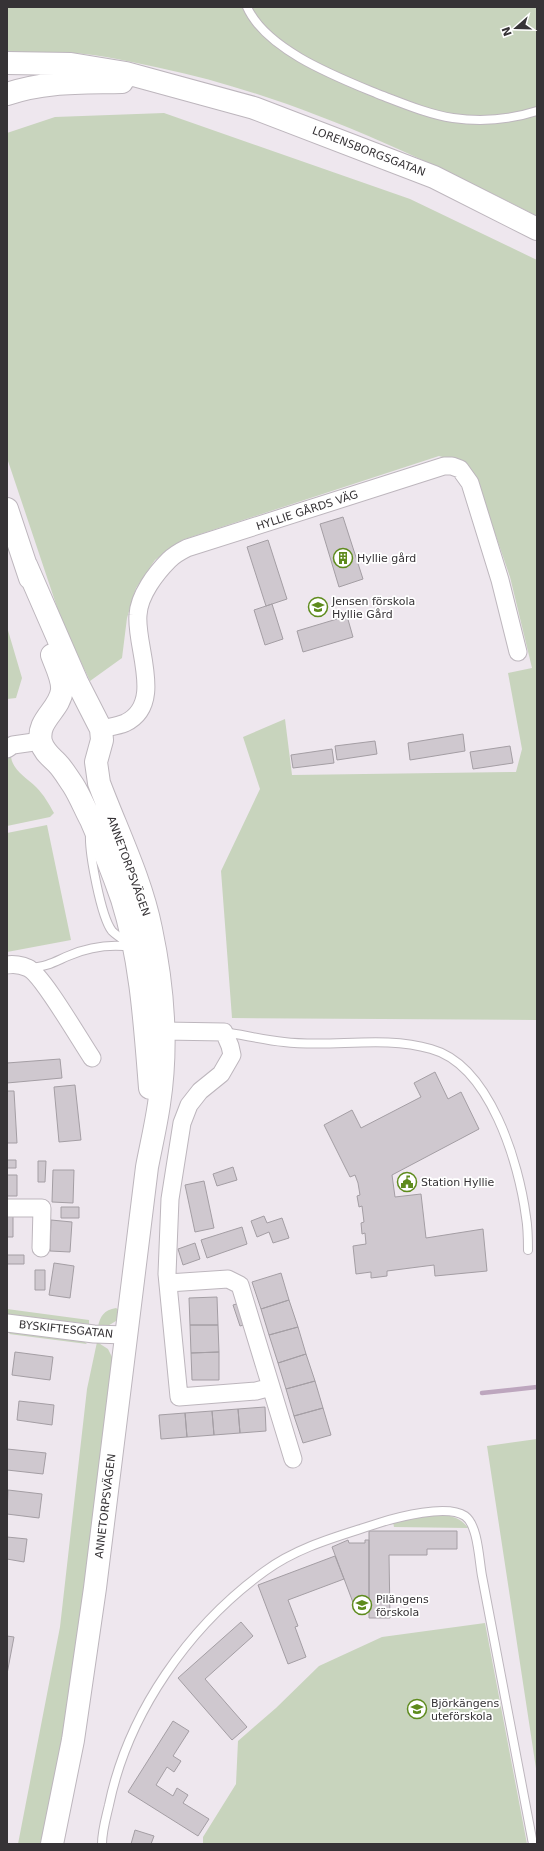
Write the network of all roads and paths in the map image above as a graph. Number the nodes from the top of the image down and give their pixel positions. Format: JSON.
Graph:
{"nodes":[{"id":1,"x":247,"y":7,"type":"edge"},
{"id":2,"x":7,"y":63,"type":"edge"},
{"id":3,"x":193,"y":91,"type":"junction"},
{"id":4,"x":7,"y":94,"type":"edge"},
{"id":5,"x":537,"y":111,"type":"edge"},
{"id":6,"x":537,"y":229,"type":"edge"},
{"id":7,"x":7,"y":509,"type":"edge"},
{"id":8,"x":26,"y":565,"type":"junction"},
{"id":9,"x":518,"y":652,"type":"dead end"},
{"id":10,"x":49,"y":714,"type":"junction"},
{"id":11,"x":97,"y":730,"type":"junction"},
{"id":12,"x":41,"y":741,"type":"junction"},
{"id":13,"x":7,"y":749,"type":"edge"},
{"id":14,"x":58,"y":763,"type":"junction"},
{"id":15,"x":133,"y":947,"type":"junction"},
{"id":16,"x":7,"y":965,"type":"edge"},
{"id":17,"x":29,"y":968,"type":"junction"},
{"id":18,"x":224,"y":1032,"type":"junction"},
{"id":19,"x":155,"y":1033,"type":"junction"},
{"id":20,"x":92,"y":1058,"type":"dead end"},
{"id":21,"x":7,"y":1208,"type":"edge"},
{"id":22,"x":41,"y":1248,"type":"dead end"},
{"id":23,"x":528,"y":1250,"type":"dead end"},
{"id":24,"x":168,"y":1283,"type":"junction"},
{"id":25,"x":7,"y":1323,"type":"edge"},
{"id":26,"x":126,"y":1336,"type":"junction"},
{"id":27,"x":271,"y":1387,"type":"junction"},
{"id":28,"x":293,"y":1459,"type":"dead end"},
{"id":29,"x":52,"y":1844,"type":"edge"},
{"id":30,"x":102,"y":1844,"type":"edge"},
{"id":31,"x":533,"y":1844,"type":"edge"}],
"edges":[{"from":1,"to":5,"type":"lane"},
{"from":2,"to":3,"type":"main road","name":"LORENSBORGSGATAN"},
{"from":3,"to":4,"type":"main road","name":"LORENSBORGSGATAN"},
{"from":3,"to":6,"type":"main road","name":"LORENSBORGSGATAN"},
{"from":7,"to":8,"type":"main road","name":"ANNETORPSVÄGEN"},
{"from":8,"to":10,"type":"main road","name":"ANNETORPSVÄGEN"},
{"from":8,"to":11,"type":"main road","name":"ANNETORPSVÄGEN"},
{"from":9,"to":11,"type":"street","name":"HYLLIE GÅRDS VÄG"},
{"from":10,"to":11,"type":"main road"},
{"from":10,"to":12,"type":"main road","name":"ANNETORPSVÄGEN"},
{"from":11,"to":14,"type":"main road"},
{"from":11,"to":19,"type":"main road","name":"ANNETORPSVÄGEN"},
{"from":12,"to":13,"type":"street"},
{"from":12,"to":14,"type":"main road","name":"ANNETORPSVÄGEN"},
{"from":14,"to":15,"type":"main road","name":"ANNETORPSVÄGEN"},
{"from":15,"to":17,"type":"lane"},
{"from":15,"to":19,"type":"main road","name":"ANNETORPSVÄGEN"},
{"from":16,"to":17,"type":"street"},
{"from":17,"to":20,"type":"street"},
{"from":18,"to":19,"type":"street"},
{"from":18,"to":23,"type":"lane"},
{"from":18,"to":24,"type":"street"},
{"from":19,"to":26,"type":"main road","name":"ANNETORPSVÄGEN"},
{"from":21,"to":22,"type":"street"},
{"from":24,"to":27,"type":"street"},
{"from":24,"to":27,"type":"street"},
{"from":25,"to":26,"type":"street","name":"BYSKIFTESGATAN"},
{"from":26,"to":29,"type":"main road","name":"ANNETORPSVÄGEN"},
{"from":27,"to":28,"type":"street"},
{"from":30,"to":31,"type":"lane"}]}
